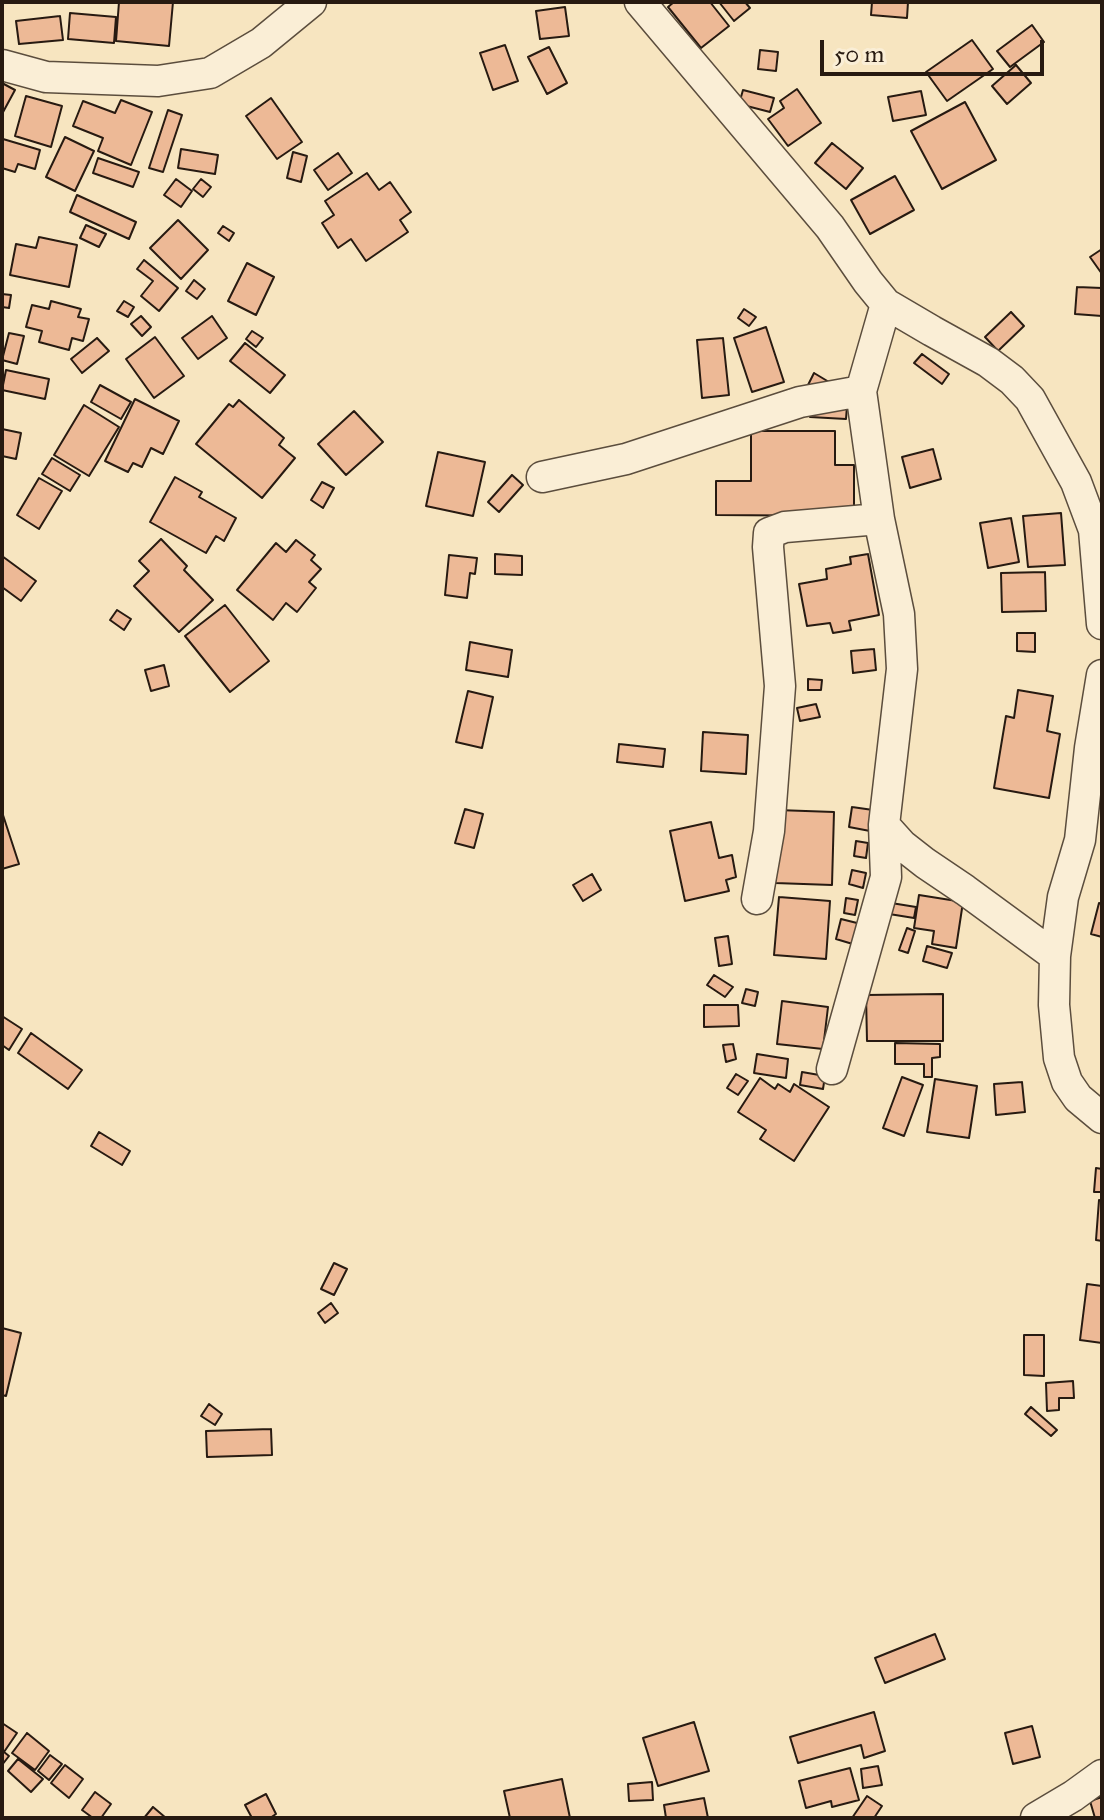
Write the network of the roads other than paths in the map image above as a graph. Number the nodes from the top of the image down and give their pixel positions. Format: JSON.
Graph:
{"nodes":[{"id":1,"x":311,"y":2,"type":"edge"},
{"id":2,"x":640,"y":2,"type":"edge"},
{"id":3,"x":2,"y":65,"type":"edge"},
{"id":4,"x":886,"y":304,"type":"junction"},
{"id":5,"x":861,"y":391,"type":"junction"},
{"id":6,"x":542,"y":477,"type":"dead end"},
{"id":7,"x":879,"y":519,"type":"junction"},
{"id":8,"x":1098,"y":528,"type":"edge"},
{"id":9,"x":1102,"y":624,"type":"edge"},
{"id":10,"x":1102,"y":675,"type":"edge"},
{"id":11,"x":884,"y":825,"type":"junction"},
{"id":12,"x":757,"y":899,"type":"dead end"},
{"id":13,"x":1055,"y":956,"type":"junction"},
{"id":14,"x":832,"y":1069,"type":"dead end"},
{"id":15,"x":1102,"y":1118,"type":"edge"},
{"id":16,"x":1102,"y":1775,"type":"edge"},
{"id":17,"x":1036,"y":1818,"type":"edge"}],
"edges":[{"from":1,"to":3,"type":"street"},
{"from":2,"to":4,"type":"street"},
{"from":4,"to":5,"type":"street"},
{"from":4,"to":8,"type":"street"},
{"from":5,"to":6,"type":"street"},
{"from":5,"to":7,"type":"street"},
{"from":7,"to":11,"type":"street"},
{"from":7,"to":12,"type":"street"},
{"from":8,"to":9,"type":"street"},
{"from":10,"to":13,"type":"street"},
{"from":11,"to":13,"type":"street"},
{"from":11,"to":14,"type":"street"},
{"from":13,"to":15,"type":"street"},
{"from":16,"to":17,"type":"street"}]}
